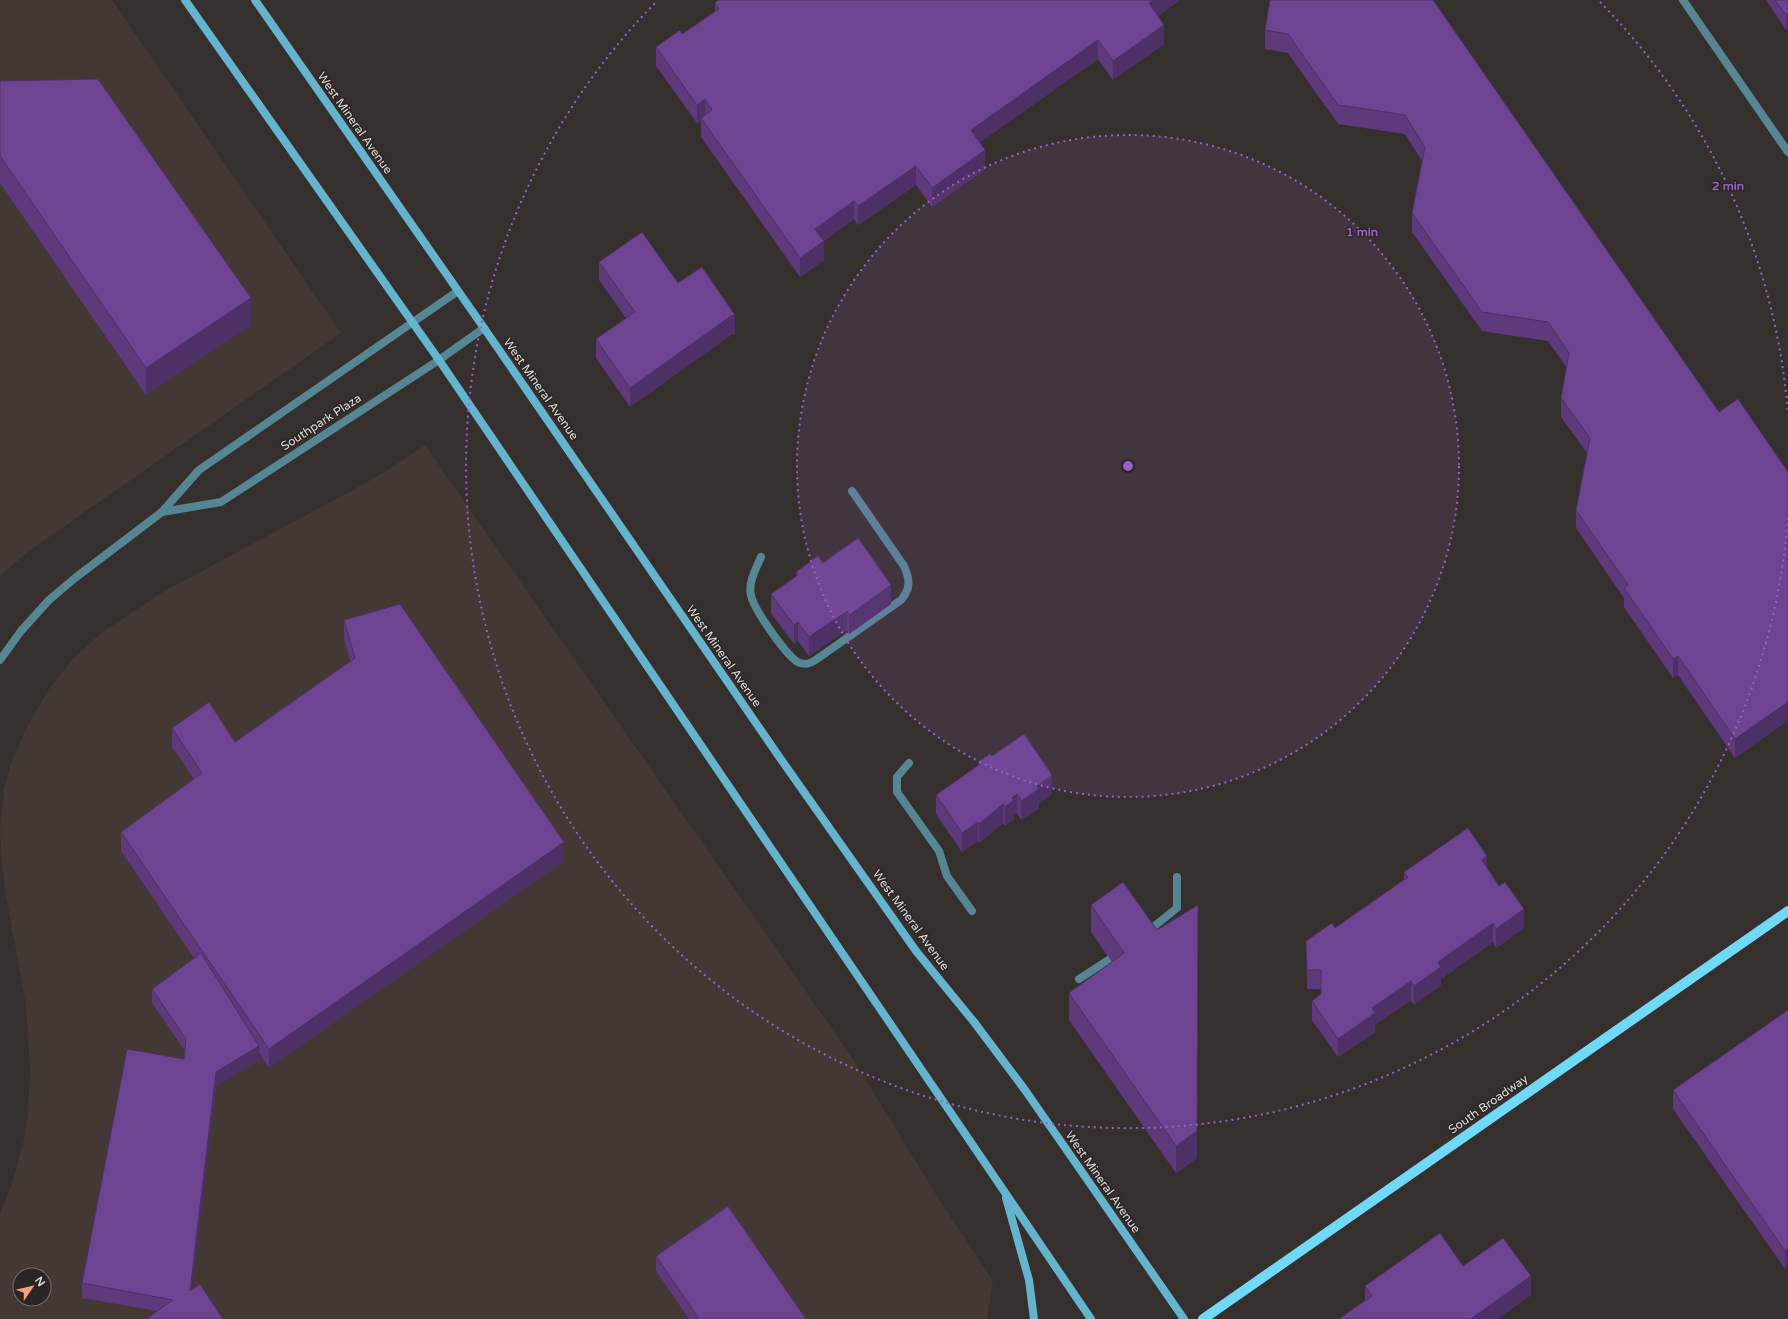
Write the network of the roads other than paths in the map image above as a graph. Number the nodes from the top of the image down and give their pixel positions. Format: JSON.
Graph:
{"nodes":[{"id":1,"x":185,"y":0,"type":"edge"},
{"id":2,"x":254,"y":0,"type":"edge"},
{"id":3,"x":1683,"y":0,"type":"edge"},
{"id":4,"x":1788,"y":152,"type":"edge"},
{"id":5,"x":458,"y":292,"type":"junction"},
{"id":6,"x":414,"y":323,"type":"junction"},
{"id":7,"x":484,"y":328,"type":"junction"},
{"id":8,"x":439,"y":360,"type":"junction"},
{"id":9,"x":852,"y":491,"type":"dead end"},
{"id":10,"x":162,"y":512,"type":"junction"},
{"id":11,"x":761,"y":557,"type":"dead end"},
{"id":12,"x":0,"y":660,"type":"edge"},
{"id":13,"x":909,"y":763,"type":"dead end"},
{"id":14,"x":1178,"y":877,"type":"dead end"},
{"id":15,"x":972,"y":911,"type":"dead end"},
{"id":16,"x":1788,"y":911,"type":"edge"},
{"id":17,"x":1142,"y":936,"type":"edge"},
{"id":18,"x":1110,"y":959,"type":"edge"},
{"id":19,"x":1080,"y":979,"type":"dead end"},
{"id":20,"x":1004,"y":1191,"type":"junction"},
{"id":21,"x":1034,"y":1319,"type":"edge"},
{"id":22,"x":1091,"y":1319,"type":"edge"},
{"id":23,"x":1184,"y":1319,"type":"edge"},
{"id":24,"x":1202,"y":1319,"type":"edge"}],
"edges":[{"from":1,"to":6,"type":"main road"},
{"from":2,"to":5,"type":"main road","name":"West Mineral Avenue"},
{"from":3,"to":4,"type":"street"},
{"from":5,"to":6,"type":"street","name":"Southpark Plaza"},
{"from":5,"to":7,"type":"main road","name":"West Mineral Avenue"},
{"from":6,"to":8,"type":"main road"},
{"from":6,"to":10,"type":"street","name":"Southpark Plaza"},
{"from":7,"to":8,"type":"street","name":"Southpark Plaza"},
{"from":7,"to":23,"type":"main road","name":"West Mineral Avenue"},
{"from":8,"to":10,"type":"street","name":"Southpark Plaza"},
{"from":8,"to":20,"type":"main road"},
{"from":9,"to":11,"type":"street"},
{"from":10,"to":12,"type":"street","name":"Southpark Plaza"},
{"from":13,"to":15,"type":"street"},
{"from":14,"to":17,"type":"street"},
{"from":16,"to":24,"type":"main road","name":"South Broadway"},
{"from":18,"to":19,"type":"street"},
{"from":20,"to":21,"type":"main road"},
{"from":20,"to":22,"type":"main road"}]}
